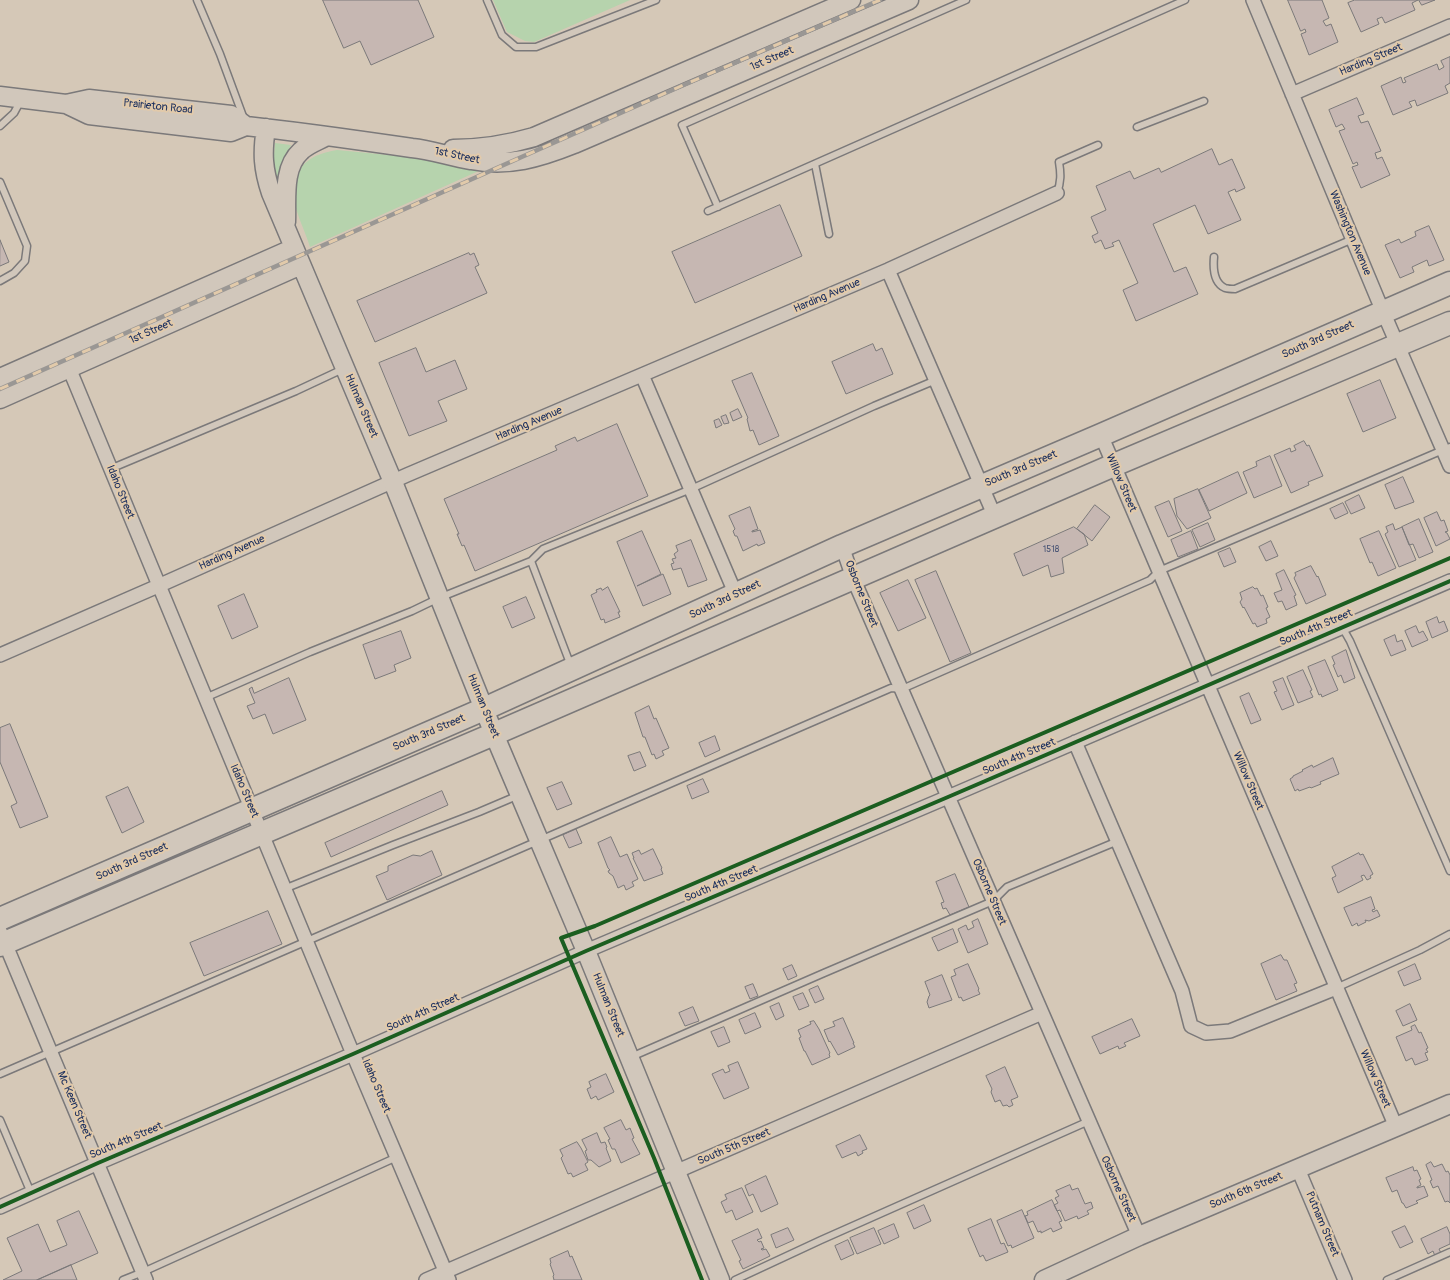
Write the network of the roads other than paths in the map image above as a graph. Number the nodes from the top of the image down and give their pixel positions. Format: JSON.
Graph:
{"nodes":[{"id":1,"x":197,"y":0,"type":"edge"},
{"id":2,"x":487,"y":0,"type":"edge"},
{"id":3,"x":656,"y":0,"type":"edge"},
{"id":4,"x":851,"y":0,"type":"edge"},
{"id":5,"x":908,"y":0,"type":"edge"},
{"id":6,"x":966,"y":0,"type":"edge"},
{"id":7,"x":1185,"y":0,"type":"edge"},
{"id":8,"x":1253,"y":0,"type":"edge"},
{"id":9,"x":1450,"y":26,"type":"edge"},
{"id":10,"x":1292,"y":94,"type":"junction"},
{"id":11,"x":0,"y":96,"type":"edge"},
{"id":12,"x":22,"y":99,"type":"junction"},
{"id":13,"x":1204,"y":101,"type":"dead end"},
{"id":14,"x":0,"y":126,"type":"edge"},
{"id":15,"x":246,"y":126,"type":"junction"},
{"id":16,"x":266,"y":128,"type":"junction"},
{"id":17,"x":1137,"y":128,"type":"dead end"},
{"id":18,"x":327,"y":136,"type":"junction"},
{"id":19,"x":1098,"y":145,"type":"dead end"},
{"id":20,"x":427,"y":150,"type":"junction"},
{"id":21,"x":815,"y":164,"type":"junction"},
{"id":22,"x":0,"y":182,"type":"edge"},
{"id":23,"x":1058,"y":193,"type":"joint"},
{"id":24,"x":718,"y":207,"type":"junction"},
{"id":25,"x":708,"y":211,"type":"dead end"},
{"id":26,"x":286,"y":228,"type":"junction"},
{"id":27,"x":829,"y":234,"type":"dead end"},
{"id":28,"x":1353,"y":239,"type":"junction"},
{"id":29,"x":294,"y":248,"type":"junction"},
{"id":30,"x":1214,"y":257,"type":"dead end"},
{"id":31,"x":301,"y":265,"type":"junction"},
{"id":32,"x":888,"y":270,"type":"junction"},
{"id":33,"x":0,"y":281,"type":"edge"},
{"id":34,"x":1450,"y":283,"type":"edge"},
{"id":35,"x":1383,"y":312,"type":"junction"},
{"id":36,"x":1450,"y":323,"type":"edge"},
{"id":37,"x":1397,"y":346,"type":"junction"},
{"id":38,"x":69,"y":368,"type":"junction"},
{"id":39,"x":345,"y":368,"type":"junction"},
{"id":40,"x":642,"y":375,"type":"junction"},
{"id":41,"x":0,"y":378,"type":"edge"},
{"id":42,"x":936,"y":380,"type":"junction"},
{"id":43,"x":0,"y":399,"type":"edge"},
{"id":44,"x":1101,"y":436,"type":"junction"},
{"id":45,"x":1447,"y":449,"type":"edge"},
{"id":46,"x":1114,"y":465,"type":"junction"},
{"id":47,"x":1450,"y":466,"type":"edge"},
{"id":48,"x":110,"y":469,"type":"junction"},
{"id":49,"x":393,"y":482,"type":"junction"},
{"id":50,"x":981,"y":485,"type":"junction"},
{"id":51,"x":691,"y":489,"type":"junction"},
{"id":52,"x":995,"y":517,"type":"junction"},
{"id":53,"x":842,"y":546,"type":"junction"},
{"id":54,"x":531,"y":561,"type":"junction"},
{"id":55,"x":1159,"y":571,"type":"junction"},
{"id":56,"x":853,"y":578,"type":"junction"},
{"id":57,"x":1450,"y":581,"type":"edge"},
{"id":58,"x":158,"y":586,"type":"junction"},
{"id":59,"x":736,"y":595,"type":"junction"},
{"id":60,"x":439,"y":598,"type":"junction"},
{"id":61,"x":1342,"y":627,"type":"junction"},
{"id":62,"x":0,"y":655,"type":"edge"},
{"id":63,"x":572,"y":669,"type":"junction"},
{"id":64,"x":1207,"y":685,"type":"junction"},
{"id":65,"x":902,"y":689,"type":"junction"},
{"id":66,"x":205,"y":698,"type":"junction"},
{"id":67,"x":484,"y":709,"type":"junction"},
{"id":68,"x":494,"y":734,"type":"junction"},
{"id":69,"x":1075,"y":742,"type":"junction"},
{"id":70,"x":520,"y":794,"type":"junction"},
{"id":71,"x":948,"y":797,"type":"junction"},
{"id":72,"x":252,"y":810,"type":"junction"},
{"id":73,"x":261,"y":833,"type":"junction"},
{"id":74,"x":539,"y":839,"type":"junction"},
{"id":75,"x":1118,"y":841,"type":"junction"},
{"id":76,"x":1450,"y":871,"type":"edge"},
{"id":77,"x":284,"y":889,"type":"junction"},
{"id":78,"x":993,"y":901,"type":"junction"},
{"id":79,"x":0,"y":920,"type":"edge"},
{"id":80,"x":1450,"y":934,"type":"edge"},
{"id":81,"x":2,"y":940,"type":"edge"},
{"id":82,"x":306,"y":942,"type":"junction"},
{"id":83,"x":586,"y":951,"type":"junction"},
{"id":84,"x":1336,"y":988,"type":"junction"},
{"id":85,"x":1042,"y":1013,"type":"junction"},
{"id":86,"x":51,"y":1051,"type":"junction"},
{"id":87,"x":353,"y":1054,"type":"junction"},
{"id":88,"x":629,"y":1058,"type":"junction"},
{"id":89,"x":0,"y":1074,"type":"edge"},
{"id":90,"x":1450,"y":1104,"type":"edge"},
{"id":91,"x":0,"y":1120,"type":"edge"},
{"id":92,"x":1089,"y":1121,"type":"junction"},
{"id":93,"x":1396,"y":1127,"type":"junction"},
{"id":94,"x":397,"y":1157,"type":"junction"},
{"id":95,"x":98,"y":1162,"type":"junction"},
{"id":96,"x":1298,"y":1169,"type":"junction"},
{"id":97,"x":675,"y":1172,"type":"junction"},
{"id":98,"x":31,"y":1193,"type":"junction"},
{"id":99,"x":0,"y":1207,"type":"edge"},
{"id":100,"x":1139,"y":1236,"type":"junction"},
{"id":101,"x":1450,"y":1252,"type":"edge"},
{"id":102,"x":145,"y":1276,"type":"edge"},
{"id":103,"x":448,"y":1276,"type":"edge"},
{"id":104,"x":123,"y":1280,"type":"edge"},
{"id":105,"x":426,"y":1280,"type":"edge"},
{"id":106,"x":720,"y":1280,"type":"edge"},
{"id":107,"x":735,"y":1280,"type":"edge"},
{"id":108,"x":1044,"y":1280,"type":"edge"},
{"id":109,"x":1345,"y":1280,"type":"edge"},
{"id":110,"x":1387,"y":1280,"type":"edge"}],
"edges":[{"from":1,"to":15,"type":"lane"},
{"from":2,"to":3,"type":"lane"},
{"from":4,"to":20,"type":"main road","name":"1st Street"},
{"from":5,"to":20,"type":"main road","name":"1st Street"},
{"from":6,"to":24,"type":"lane"},
{"from":7,"to":21,"type":"lane"},
{"from":8,"to":10,"type":"street","name":"Washington Avenue"},
{"from":9,"to":10,"type":"street","name":"Harding Street"},
{"from":10,"to":28,"type":"street","name":"Washington Avenue"},
{"from":11,"to":12,"type":"main road","name":"Prairieton Road"},
{"from":12,"to":14,"type":"lane"},
{"from":12,"to":15,"type":"main road","name":"Prairieton Road"},
{"from":13,"to":17,"type":"lane"},
{"from":15,"to":16,"type":"main road","name":"Prairieton Road"},
{"from":16,"to":18,"type":"main road","name":"Prairieton Road"},
{"from":16,"to":26,"type":"main road","name":"Hulman Street"},
{"from":18,"to":20,"type":"main road","name":"Prairieton Road"},
{"from":18,"to":26,"type":"main road"},
{"from":19,"to":23,"type":"lane"},
{"from":21,"to":24,"type":"lane"},
{"from":21,"to":27,"type":"lane"},
{"from":22,"to":33,"type":"lane"},
{"from":23,"to":32,"type":"street","name":"Harding Avenue"},
{"from":24,"to":25,"type":"lane"},
{"from":26,"to":29,"type":"main road","name":"Hulman Street"},
{"from":28,"to":30,"type":"lane"},
{"from":28,"to":35,"type":"street","name":"Washington Avenue"},
{"from":29,"to":31,"type":"main road","name":"Hulman Street"},
{"from":29,"to":41,"type":"main road","name":"1st Street"},
{"from":31,"to":38,"type":"main road","name":"1st Street"},
{"from":31,"to":39,"type":"main road","name":"Hulman Street"},
{"from":32,"to":40,"type":"street","name":"Harding Avenue"},
{"from":32,"to":42,"type":"street"},
{"from":34,"to":35,"type":"highway","name":"South 3rd Street"},
{"from":35,"to":37,"type":"street","name":"Washington Avenue"},
{"from":35,"to":44,"type":"highway","name":"South 3rd Street"},
{"from":36,"to":37,"type":"highway"},
{"from":37,"to":45,"type":"street","name":"Washington Avenue"},
{"from":37,"to":46,"type":"highway"},
{"from":38,"to":43,"type":"main road","name":"1st Street"},
{"from":38,"to":48,"type":"street","name":"Idaho Street"},
{"from":39,"to":48,"type":"lane"},
{"from":39,"to":49,"type":"main road","name":"Hulman Street"},
{"from":40,"to":49,"type":"street","name":"Harding Avenue"},
{"from":40,"to":51,"type":"street"},
{"from":42,"to":50,"type":"street"},
{"from":42,"to":51,"type":"lane"},
{"from":44,"to":46,"type":"street","name":"Willow Street"},
{"from":44,"to":50,"type":"highway","name":"South 3rd Street"},
{"from":45,"to":47,"type":"street","name":"Washington Avenue"},
{"from":45,"to":55,"type":"lane"},
{"from":46,"to":52,"type":"highway"},
{"from":46,"to":55,"type":"street","name":"Willow Street"},
{"from":48,"to":58,"type":"street","name":"Idaho Street"},
{"from":49,"to":58,"type":"street","name":"Harding Avenue"},
{"from":49,"to":60,"type":"main road","name":"Hulman Street"},
{"from":50,"to":52,"type":"street"},
{"from":50,"to":53,"type":"highway","name":"South 3rd Street"},
{"from":51,"to":54,"type":"lane"},
{"from":51,"to":59,"type":"street"},
{"from":52,"to":56,"type":"highway"},
{"from":53,"to":56,"type":"street","name":"Osborne Street"},
{"from":53,"to":59,"type":"highway","name":"South 3rd Street"},
{"from":54,"to":60,"type":"lane"},
{"from":54,"to":63,"type":"lane"},
{"from":55,"to":64,"type":"street","name":"Willow Street"},
{"from":55,"to":65,"type":"lane"},
{"from":56,"to":65,"type":"street","name":"Osborne Street"},
{"from":56,"to":68,"type":"highway"},
{"from":57,"to":61,"type":"street","name":"South 4th Street"},
{"from":58,"to":62,"type":"street","name":"Harding Avenue"},
{"from":58,"to":66,"type":"street","name":"Idaho Street"},
{"from":59,"to":63,"type":"highway","name":"South 3rd Street"},
{"from":60,"to":66,"type":"lane"},
{"from":60,"to":67,"type":"main road","name":"Hulman Street"},
{"from":61,"to":64,"type":"street","name":"South 4th Street"},
{"from":61,"to":76,"type":"lane"},
{"from":63,"to":67,"type":"highway","name":"South 3rd Street"},
{"from":64,"to":69,"type":"street","name":"South 4th Street"},
{"from":64,"to":84,"type":"street","name":"Willow Street"},
{"from":65,"to":71,"type":"street","name":"Osborne Street"},
{"from":65,"to":74,"type":"lane"},
{"from":66,"to":72,"type":"street","name":"Idaho Street"},
{"from":67,"to":68,"type":"main road","name":"Hulman Street"},
{"from":67,"to":72,"type":"highway","name":"South 3rd Street"},
{"from":68,"to":70,"type":"main road","name":"Hulman Street"},
{"from":68,"to":73,"type":"highway"},
{"from":69,"to":71,"type":"street","name":"South 4th Street"},
{"from":69,"to":75,"type":"street"},
{"from":70,"to":74,"type":"main road","name":"Hulman Street"},
{"from":70,"to":77,"type":"lane"},
{"from":71,"to":78,"type":"street","name":"Osborne Street"},
{"from":71,"to":83,"type":"street","name":"South 4th Street"},
{"from":72,"to":73,"type":"street","name":"Idaho Street"},
{"from":72,"to":79,"type":"highway","name":"South 3rd Street"},
{"from":73,"to":77,"type":"street","name":"Idaho Street"},
{"from":73,"to":81,"type":"highway"},
{"from":74,"to":82,"type":"lane"},
{"from":74,"to":83,"type":"main road","name":"Hulman Street"},
{"from":75,"to":78,"type":"lane"},
{"from":75,"to":84,"type":"street"},
{"from":77,"to":82,"type":"street","name":"Idaho Street"},
{"from":78,"to":85,"type":"street","name":"Osborne Street"},
{"from":78,"to":88,"type":"lane"},
{"from":80,"to":84,"type":"lane"},
{"from":81,"to":86,"type":"street","name":"Mc Keen Street"},
{"from":82,"to":86,"type":"lane"},
{"from":82,"to":87,"type":"street","name":"Idaho Street"},
{"from":83,"to":87,"type":"street","name":"South 4th Street"},
{"from":83,"to":88,"type":"main road","name":"Hulman Street"},
{"from":84,"to":93,"type":"street","name":"Willow Street"},
{"from":85,"to":92,"type":"street","name":"Osborne Street"},
{"from":85,"to":97,"type":"street","name":"South 5th Street"},
{"from":86,"to":89,"type":"lane"},
{"from":86,"to":95,"type":"street","name":"Mc Keen Street"},
{"from":87,"to":94,"type":"street","name":"Idaho Street"},
{"from":87,"to":95,"type":"street","name":"South 4th Street"},
{"from":88,"to":97,"type":"main road","name":"Hulman Street"},
{"from":90,"to":93,"type":"main road","name":"South 6th Street"},
{"from":91,"to":98,"type":"lane"},
{"from":92,"to":100,"type":"street","name":"Osborne Street"},
{"from":92,"to":107,"type":"lane"},
{"from":93,"to":96,"type":"main road","name":"South 6th Street"},
{"from":94,"to":102,"type":"lane"},
{"from":94,"to":103,"type":"street","name":"Idaho Street"},
{"from":95,"to":98,"type":"street","name":"South 4th Street"},
{"from":95,"to":102,"type":"street","name":"Mc Keen Street"},
{"from":96,"to":100,"type":"main road","name":"South 6th Street"},
{"from":96,"to":109,"type":"street","name":"Putnam Street"},
{"from":97,"to":103,"type":"street","name":"South 5th Street"},
{"from":97,"to":106,"type":"main road","name":"Hulman Street"},
{"from":98,"to":99,"type":"street","name":"South 4th Street"},
{"from":100,"to":108,"type":"main road","name":"South 6th Street"},
{"from":101,"to":110,"type":"lane"},
{"from":102,"to":104,"type":"lane"},
{"from":103,"to":105,"type":"street","name":"South 5th Street"}]}
